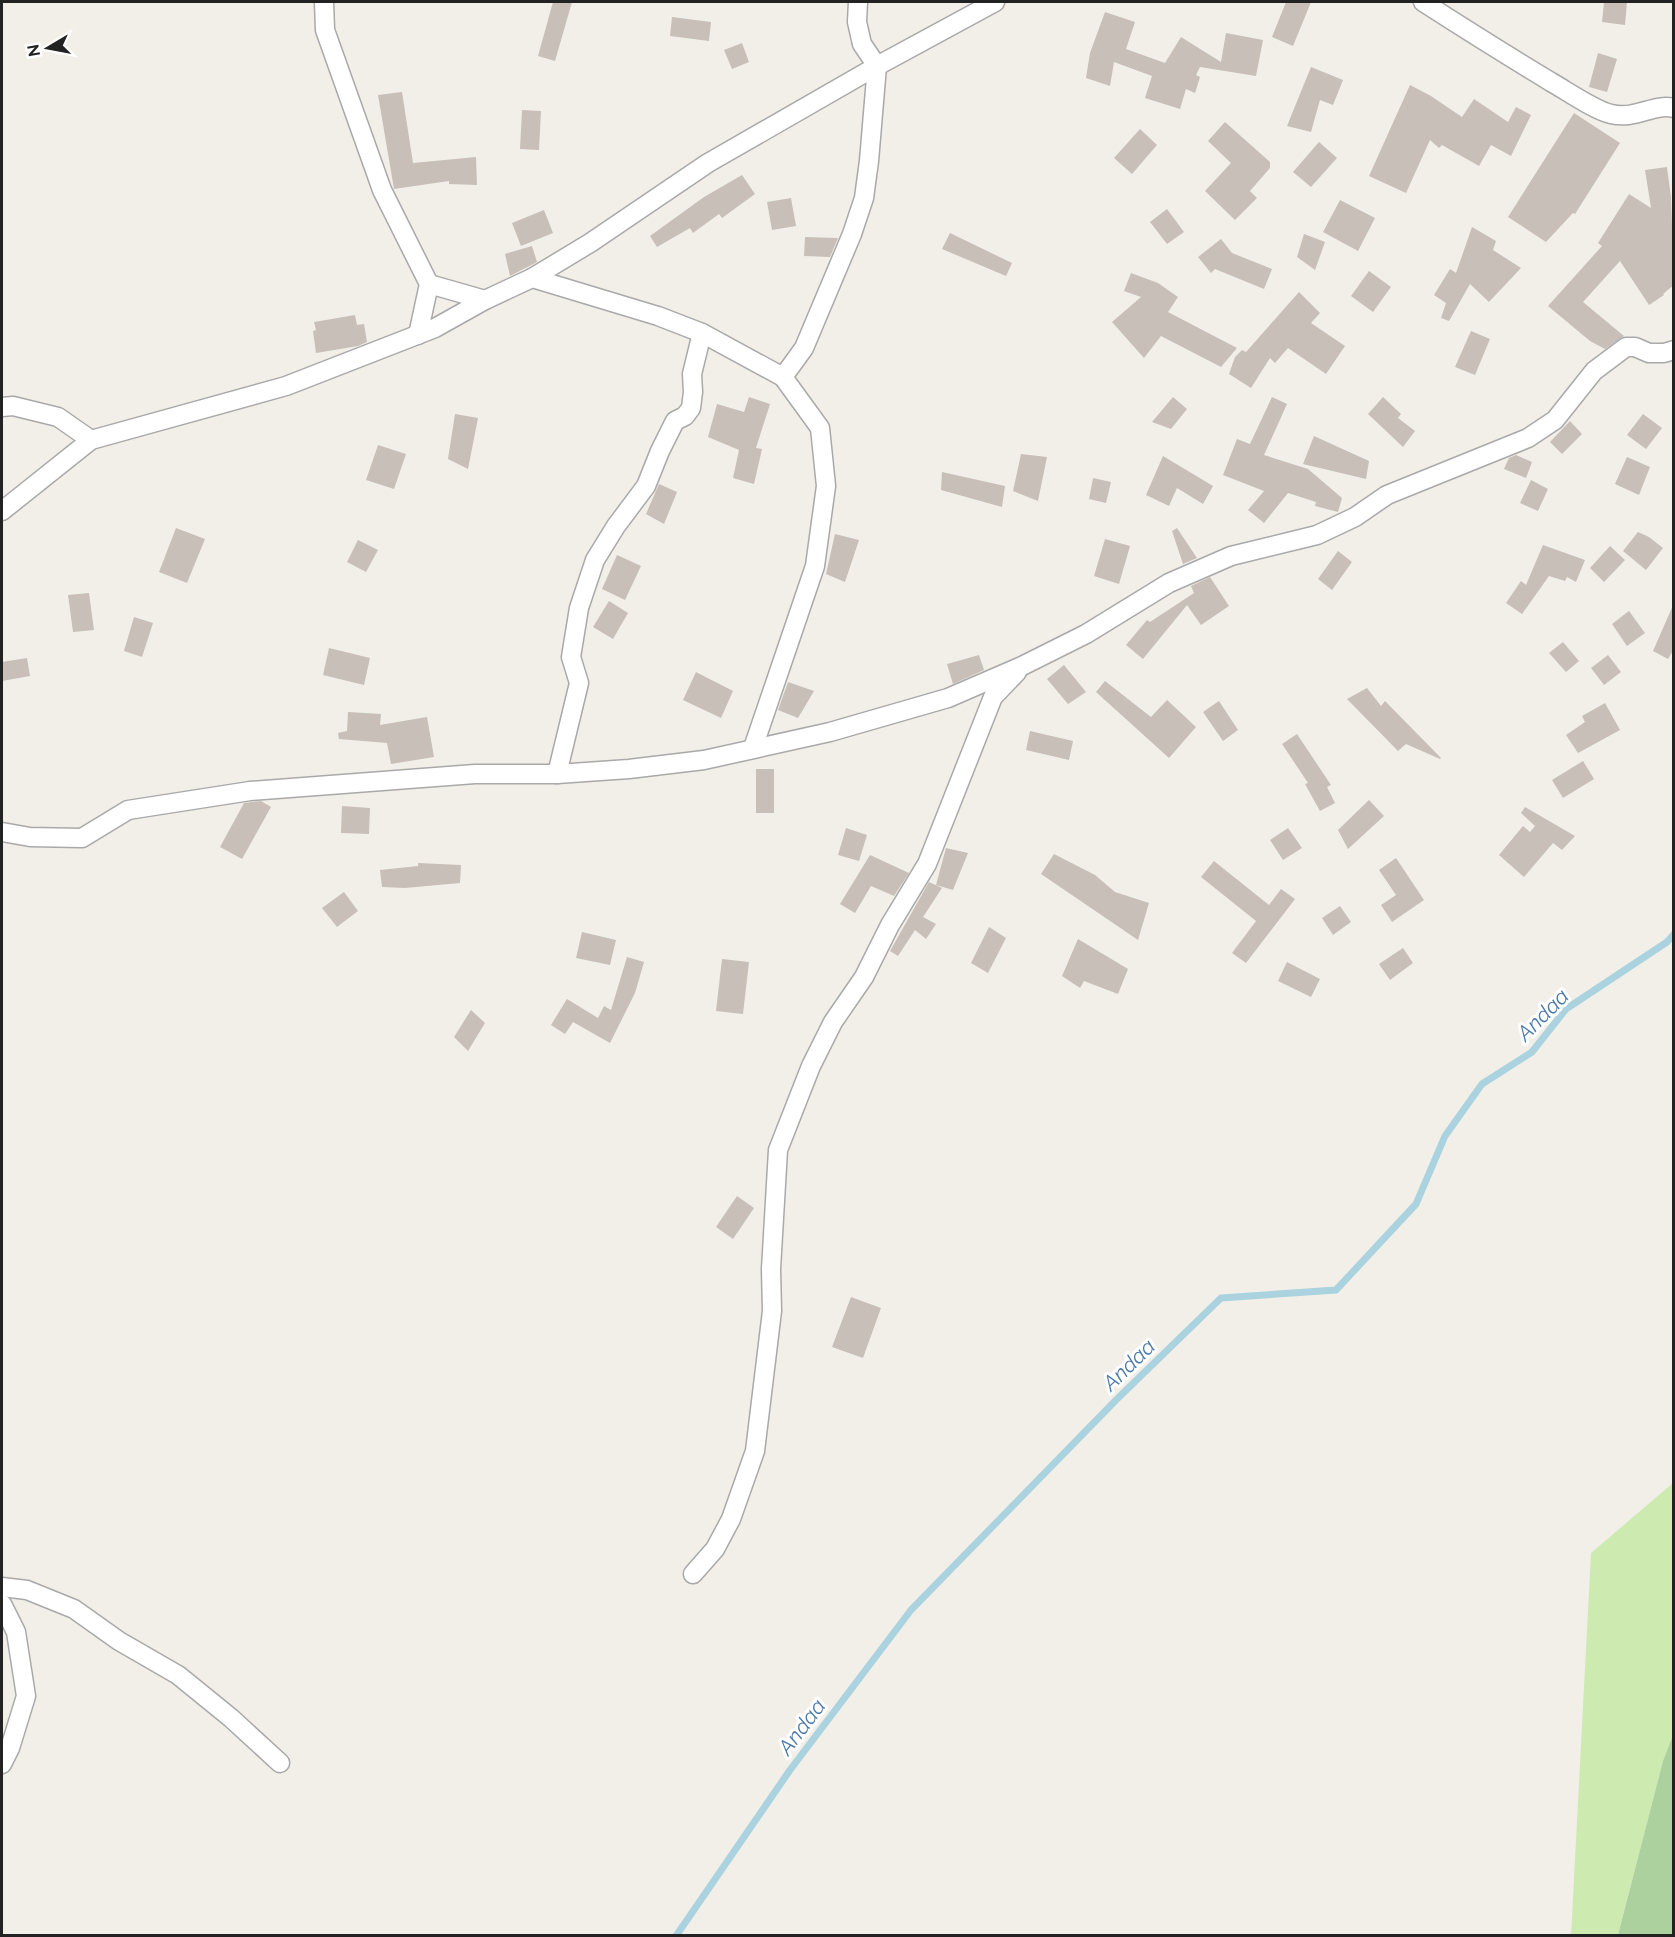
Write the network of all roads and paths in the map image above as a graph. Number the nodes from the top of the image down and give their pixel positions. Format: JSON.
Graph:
{"nodes":[{"id":1,"x":324,"y":2,"type":"edge"},
{"id":2,"x":858,"y":2,"type":"edge"},
{"id":3,"x":995,"y":2,"type":"edge"},
{"id":4,"x":1423,"y":2,"type":"edge"},
{"id":5,"x":877,"y":66,"type":"junction"},
{"id":6,"x":1674,"y":108,"type":"edge"},
{"id":7,"x":532,"y":278,"type":"junction"},
{"id":8,"x":429,"y":284,"type":"junction"},
{"id":9,"x":485,"y":300,"type":"junction"},
{"id":10,"x":702,"y":333,"type":"junction"},
{"id":11,"x":418,"y":335,"type":"junction"},
{"id":12,"x":1674,"y":350,"type":"edge"},
{"id":13,"x":783,"y":378,"type":"junction"},
{"id":14,"x":2,"y":407,"type":"edge"},
{"id":15,"x":91,"y":440,"type":"junction"},
{"id":16,"x":2,"y":511,"type":"edge"},
{"id":17,"x":1022,"y":666,"type":"junction"},
{"id":18,"x":753,"y":748,"type":"junction"},
{"id":19,"x":557,"y":774,"type":"junction"},
{"id":20,"x":2,"y":832,"type":"edge"},
{"id":21,"x":693,"y":1574,"type":"dead end"},
{"id":22,"x":2,"y":1587,"type":"edge"},
{"id":23,"x":2,"y":1604,"type":"edge"},
{"id":24,"x":280,"y":1763,"type":"dead end"},
{"id":25,"x":2,"y":1764,"type":"edge"}],
"edges":[{"from":1,"to":8,"type":"street"},
{"from":2,"to":5,"type":"street"},
{"from":3,"to":5,"type":"street"},
{"from":4,"to":6,"type":"street"},
{"from":5,"to":7,"type":"street"},
{"from":5,"to":13,"type":"street"},
{"from":7,"to":9,"type":"street"},
{"from":7,"to":10,"type":"street"},
{"from":8,"to":9,"type":"street"},
{"from":8,"to":11,"type":"street"},
{"from":9,"to":11,"type":"street"},
{"from":10,"to":13,"type":"street"},
{"from":10,"to":19,"type":"street"},
{"from":11,"to":15,"type":"street"},
{"from":12,"to":17,"type":"street"},
{"from":13,"to":18,"type":"street"},
{"from":14,"to":15,"type":"street"},
{"from":15,"to":16,"type":"street"},
{"from":17,"to":18,"type":"street"},
{"from":17,"to":21,"type":"street"},
{"from":18,"to":19,"type":"street"},
{"from":19,"to":20,"type":"street"},
{"from":22,"to":24,"type":"street"},
{"from":23,"to":25,"type":"street"}]}
